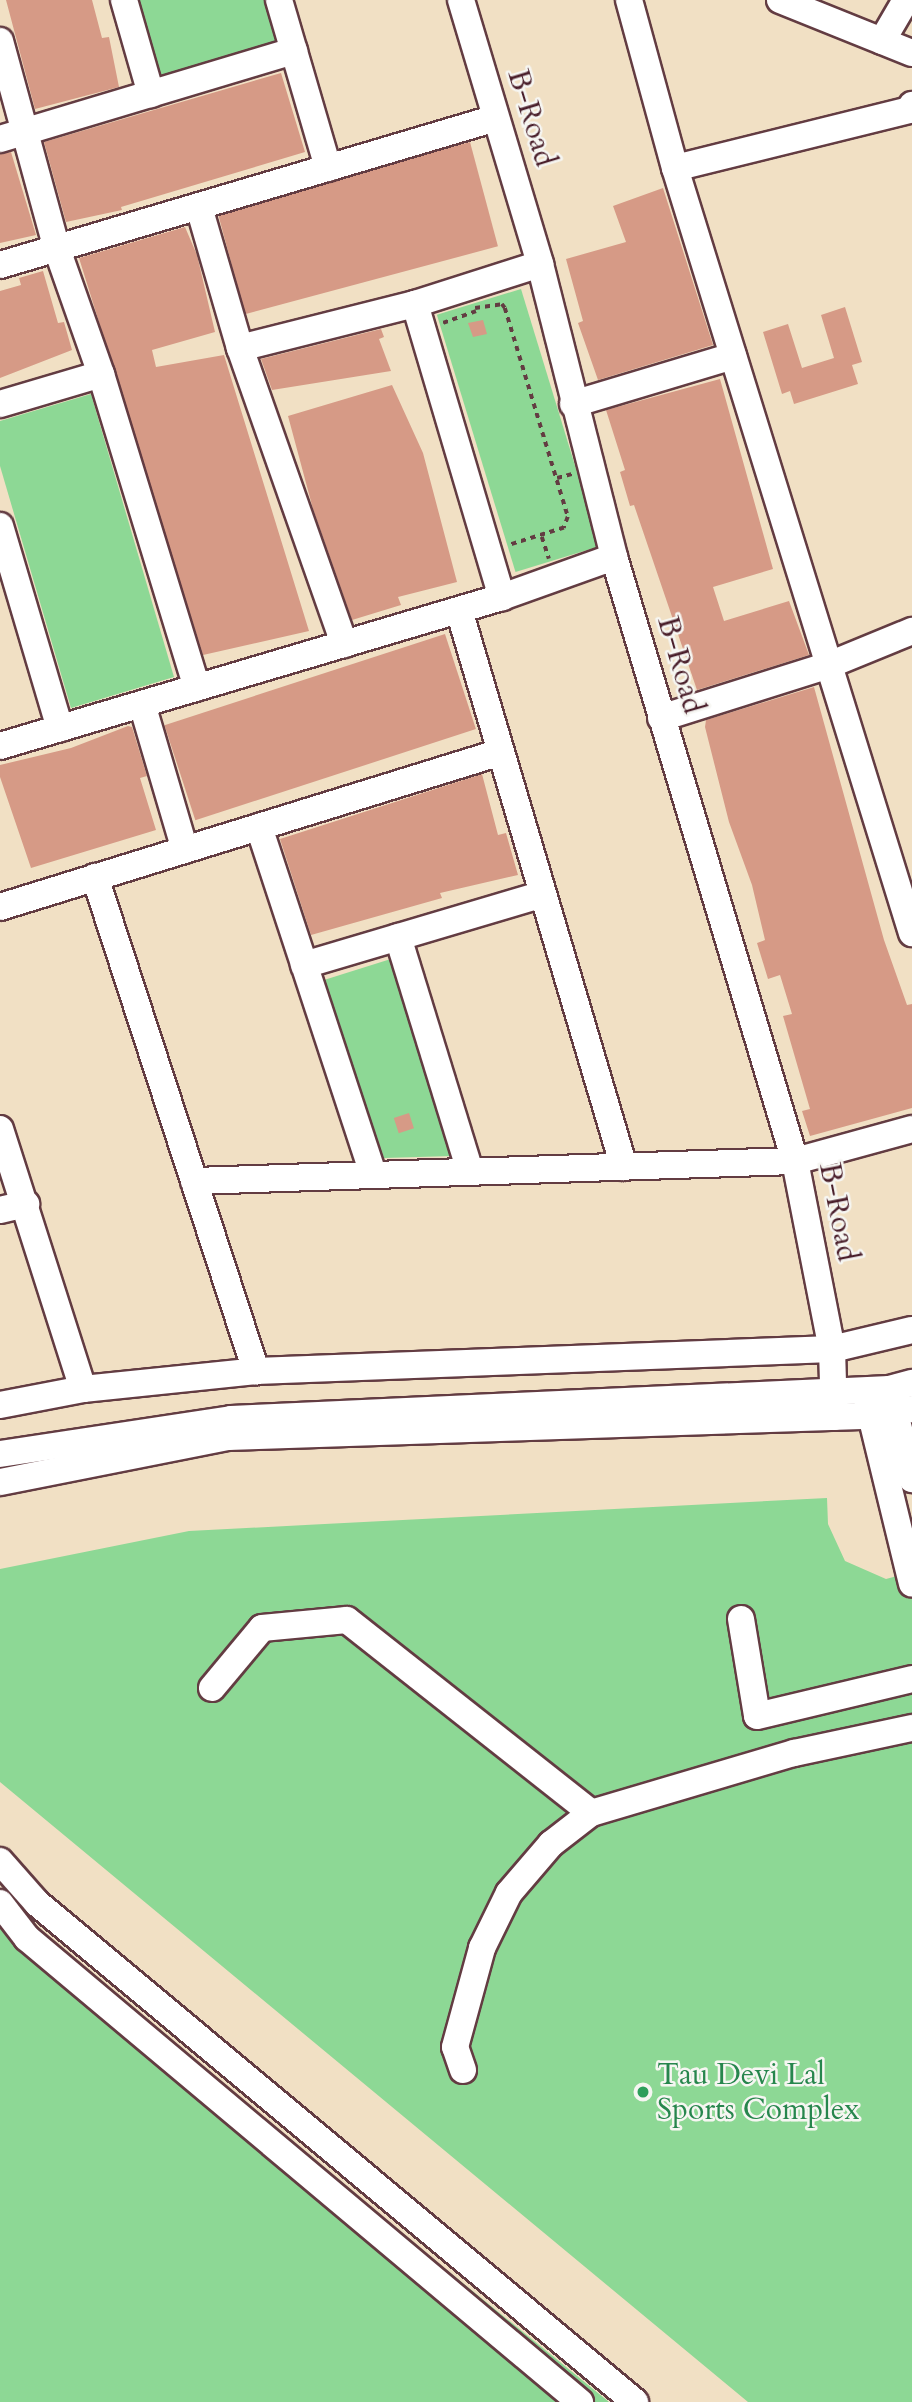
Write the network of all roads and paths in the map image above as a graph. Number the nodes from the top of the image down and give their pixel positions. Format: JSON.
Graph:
{"nodes":[{"id":1,"x":124,"y":0,"type":"edge"},
{"id":2,"x":279,"y":0,"type":"edge"},
{"id":3,"x":461,"y":0,"type":"edge"},
{"id":4,"x":629,"y":0,"type":"edge"},
{"id":5,"x":906,"y":0,"type":"edge"},
{"id":6,"x":785,"y":1,"type":"edge"},
{"id":7,"x":838,"y":10,"type":"edge"},
{"id":8,"x":0,"y":41,"type":"edge"},
{"id":9,"x":882,"y":41,"type":"junction"},
{"id":10,"x":295,"y":51,"type":"junction"},
{"id":11,"x":912,"y":53,"type":"edge"},
{"id":12,"x":151,"y":94,"type":"junction"},
{"id":13,"x":911,"y":112,"type":"edge"},
{"id":14,"x":496,"y":118,"type":"junction"},
{"id":15,"x":27,"y":131,"type":"junction"},
{"id":16,"x":0,"y":139,"type":"edge"},
{"id":17,"x":328,"y":167,"type":"junction"},
{"id":18,"x":675,"y":168,"type":"junction"},
{"id":19,"x":199,"y":207,"type":"junction"},
{"id":20,"x":57,"y":249,"type":"junction"},
{"id":21,"x":540,"y":264,"type":"junction"},
{"id":22,"x":0,"y":265,"type":"edge"},
{"id":23,"x":473,"y":298,"type":"junction"},
{"id":24,"x":415,"y":304,"type":"junction"},
{"id":25,"x":446,"y":333,"type":"dead end"},
{"id":26,"x":240,"y":348,"type":"junction"},
{"id":27,"x":733,"y":356,"type":"junction"},
{"id":28,"x":101,"y":373,"type":"junction"},
{"id":29,"x":0,"y":404,"type":"edge"},
{"id":30,"x":573,"y":404,"type":"junction"},
{"id":31,"x":0,"y":526,"type":"edge"},
{"id":32,"x":506,"y":535,"type":"dead end"},
{"id":33,"x":614,"y":557,"type":"junction"},
{"id":34,"x":502,"y":597,"type":"junction"},
{"id":35,"x":459,"y":610,"type":"junction"},
{"id":36,"x":912,"y":631,"type":"edge"},
{"id":37,"x":344,"y":644,"type":"junction"},
{"id":38,"x":829,"y":666,"type":"junction"},
{"id":39,"x":197,"y":688,"type":"junction"},
{"id":40,"x":142,"y":704,"type":"junction"},
{"id":41,"x":661,"y":718,"type":"junction"},
{"id":42,"x":60,"y":728,"type":"junction"},
{"id":43,"x":0,"y":746,"type":"edge"},
{"id":44,"x":501,"y":752,"type":"junction"},
{"id":45,"x":259,"y":827,"type":"junction"},
{"id":46,"x":185,"y":850,"type":"junction"},
{"id":47,"x":95,"y":877,"type":"junction"},
{"id":48,"x":543,"y":894,"type":"junction"},
{"id":49,"x":0,"y":906,"type":"edge"},
{"id":50,"x":912,"y":933,"type":"edge"},
{"id":51,"x":398,"y":937,"type":"junction"},
{"id":52,"x":304,"y":965,"type":"junction"},
{"id":53,"x":0,"y":1129,"type":"edge"},
{"id":54,"x":912,"y":1129,"type":"edge"},
{"id":55,"x":795,"y":1161,"type":"junction"},
{"id":56,"x":624,"y":1167,"type":"junction"},
{"id":57,"x":470,"y":1171,"type":"junction"},
{"id":58,"x":373,"y":1174,"type":"junction"},
{"id":59,"x":194,"y":1181,"type":"junction"},
{"id":60,"x":13,"y":1207,"type":"edge"},
{"id":61,"x":912,"y":1330,"type":"edge"},
{"id":62,"x":832,"y":1349,"type":"junction"},
{"id":63,"x":256,"y":1371,"type":"junction"},
{"id":64,"x":83,"y":1389,"type":"junction"},
{"id":65,"x":891,"y":1400,"type":"edge"},
{"id":66,"x":834,"y":1404,"type":"junction"},
{"id":67,"x":0,"y":1405,"type":"edge"},
{"id":68,"x":0,"y":1454,"type":"edge"},
{"id":69,"x":912,"y":1479,"type":"edge"},
{"id":70,"x":0,"y":1482,"type":"edge"},
{"id":71,"x":912,"y":1584,"type":"edge"},
{"id":72,"x":741,"y":1619,"type":"dead end"},
{"id":73,"x":912,"y":1679,"type":"edge"},
{"id":74,"x":212,"y":1688,"type":"dead end"},
{"id":75,"x":912,"y":1728,"type":"edge"},
{"id":76,"x":591,"y":1813,"type":"junction"},
{"id":77,"x":0,"y":1861,"type":"edge"},
{"id":78,"x":0,"y":1903,"type":"edge"},
{"id":79,"x":463,"y":2070,"type":"dead end"},
{"id":80,"x":580,"y":2402,"type":"edge"},
{"id":81,"x":635,"y":2402,"type":"edge"}],
"edges":[{"from":1,"to":12,"type":"street"},
{"from":2,"to":10,"type":"street"},
{"from":3,"to":14,"type":"street","name":"B-Road"},
{"from":4,"to":18,"type":"street"},
{"from":5,"to":9,"type":"street"},
{"from":6,"to":7,"type":"street"},
{"from":7,"to":9,"type":"street"},
{"from":8,"to":15,"type":"street"},
{"from":9,"to":11,"type":"street"},
{"from":10,"to":12,"type":"street"},
{"from":10,"to":17,"type":"street"},
{"from":12,"to":15,"type":"street"},
{"from":13,"to":18,"type":"street"},
{"from":14,"to":17,"type":"street"},
{"from":14,"to":21,"type":"street","name":"B-Road"},
{"from":15,"to":16,"type":"street"},
{"from":15,"to":20,"type":"street"},
{"from":17,"to":19,"type":"street"},
{"from":18,"to":27,"type":"street"},
{"from":19,"to":20,"type":"street"},
{"from":19,"to":26,"type":"street"},
{"from":20,"to":22,"type":"street"},
{"from":20,"to":28,"type":"street"},
{"from":21,"to":23,"type":"street"},
{"from":21,"to":30,"type":"street","name":"B-Road"},
{"from":23,"to":24,"type":"street"},
{"from":23,"to":25,"type":"path"},
{"from":23,"to":32,"type":"path"},
{"from":24,"to":26,"type":"street"},
{"from":24,"to":34,"type":"street"},
{"from":26,"to":37,"type":"street"},
{"from":27,"to":30,"type":"street"},
{"from":27,"to":38,"type":"street"},
{"from":28,"to":29,"type":"street"},
{"from":28,"to":39,"type":"street"},
{"from":30,"to":33,"type":"street","name":"B-Road"},
{"from":31,"to":42,"type":"street"},
{"from":33,"to":34,"type":"street"},
{"from":33,"to":41,"type":"street","name":"B-Road"},
{"from":34,"to":35,"type":"street"},
{"from":35,"to":37,"type":"street"},
{"from":35,"to":44,"type":"street"},
{"from":36,"to":38,"type":"street"},
{"from":37,"to":39,"type":"street"},
{"from":38,"to":41,"type":"street"},
{"from":38,"to":50,"type":"street"},
{"from":39,"to":40,"type":"street"},
{"from":40,"to":42,"type":"street"},
{"from":40,"to":46,"type":"street"},
{"from":41,"to":55,"type":"street","name":"B-Road"},
{"from":42,"to":43,"type":"street"},
{"from":44,"to":45,"type":"street"},
{"from":44,"to":48,"type":"street"},
{"from":45,"to":46,"type":"street"},
{"from":45,"to":52,"type":"street"},
{"from":46,"to":47,"type":"street"},
{"from":47,"to":49,"type":"street"},
{"from":47,"to":59,"type":"street"},
{"from":48,"to":51,"type":"street"},
{"from":48,"to":56,"type":"street"},
{"from":51,"to":52,"type":"street"},
{"from":51,"to":57,"type":"street"},
{"from":52,"to":58,"type":"street"},
{"from":53,"to":60,"type":"street"},
{"from":54,"to":55,"type":"street"},
{"from":55,"to":56,"type":"street"},
{"from":55,"to":62,"type":"street","name":"B-Road"},
{"from":56,"to":57,"type":"street"},
{"from":57,"to":58,"type":"street"},
{"from":58,"to":59,"type":"street"},
{"from":59,"to":63,"type":"street"},
{"from":60,"to":64,"type":"street"},
{"from":61,"to":62,"type":"street"},
{"from":62,"to":63,"type":"street"},
{"from":62,"to":66,"type":"street","name":"B-Road"},
{"from":63,"to":64,"type":"street"},
{"from":64,"to":67,"type":"street"},
{"from":65,"to":66,"type":"street"},
{"from":65,"to":69,"type":"street"},
{"from":65,"to":71,"type":"street"},
{"from":66,"to":68,"type":"street"},
{"from":66,"to":70,"type":"street"},
{"from":72,"to":73,"type":"street"},
{"from":74,"to":76,"type":"street"},
{"from":75,"to":76,"type":"street"},
{"from":76,"to":79,"type":"street"},
{"from":77,"to":81,"type":"street"},
{"from":78,"to":80,"type":"street"}]}
